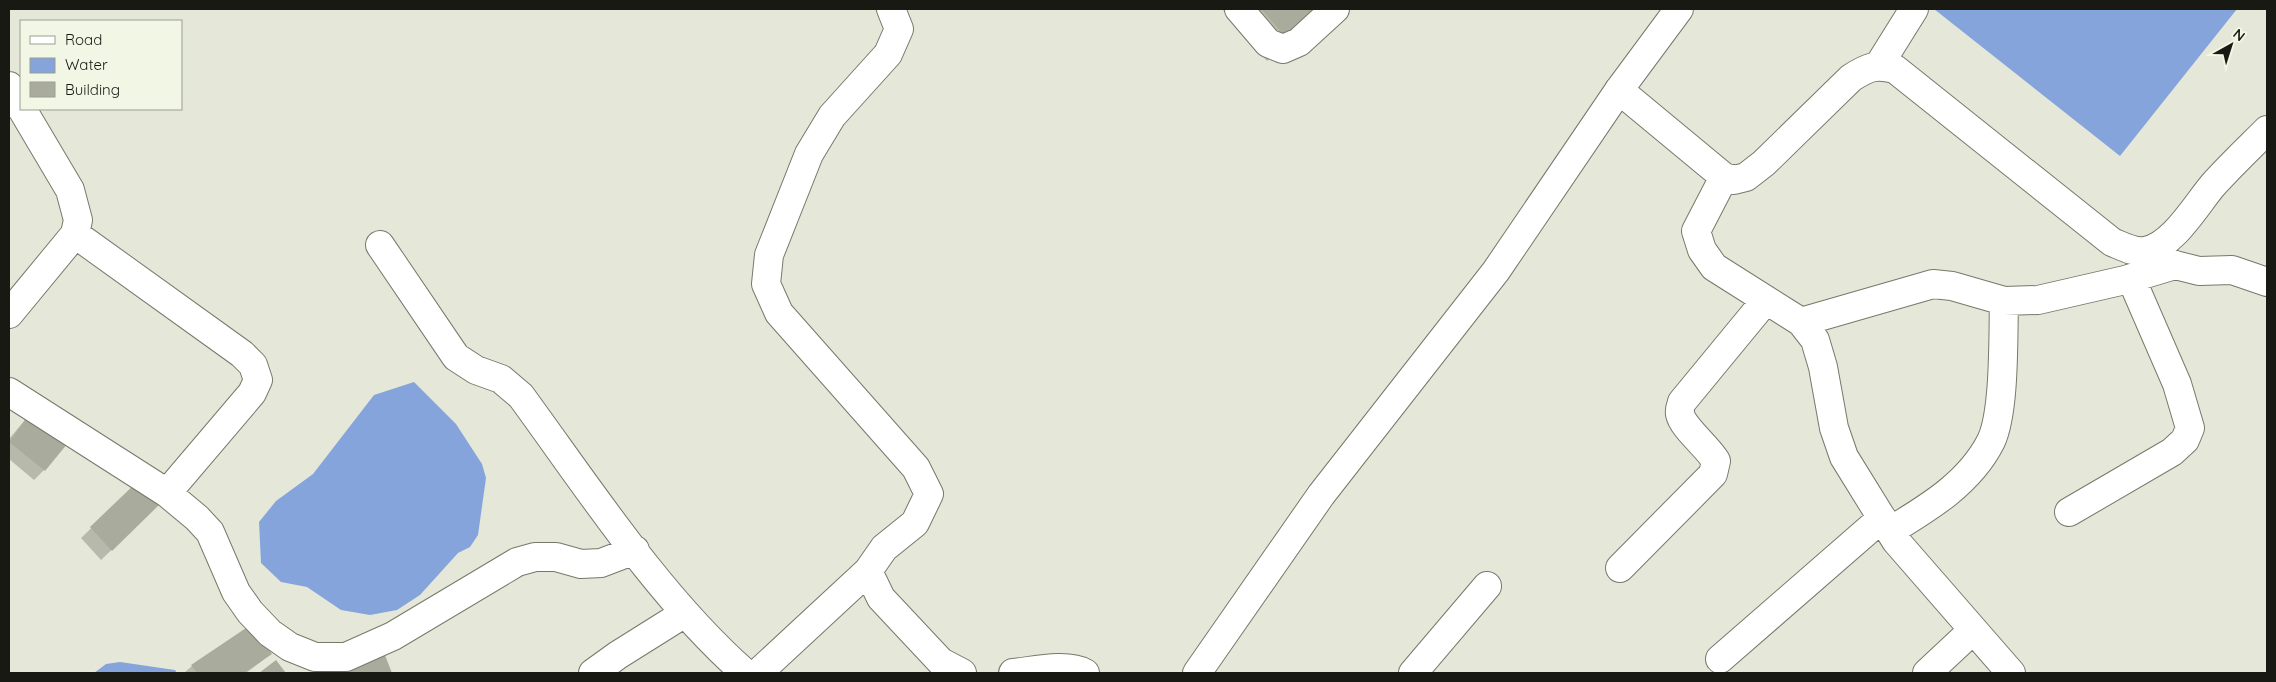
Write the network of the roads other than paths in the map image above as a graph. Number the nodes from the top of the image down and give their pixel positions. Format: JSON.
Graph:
{"nodes":[{"id":1,"x":891,"y":9,"type":"edge"},
{"id":2,"x":1239,"y":9,"type":"edge"},
{"id":3,"x":1335,"y":9,"type":"edge"},
{"id":4,"x":1679,"y":9,"type":"edge"},
{"id":5,"x":1914,"y":9,"type":"edge"},
{"id":6,"x":1879,"y":65,"type":"junction"},
{"id":7,"x":9,"y":86,"type":"edge"},
{"id":8,"x":1618,"y":90,"type":"junction"},
{"id":9,"x":20,"y":105,"type":"edge"},
{"id":10,"x":23,"y":110,"type":"edge"},
{"id":11,"x":2267,"y":130,"type":"edge"},
{"id":12,"x":1724,"y":177,"type":"junction"},
{"id":13,"x":75,"y":234,"type":"junction"},
{"id":14,"x":380,"y":245,"type":"dead end"},
{"id":15,"x":2145,"y":251,"type":"junction"},
{"id":16,"x":2175,"y":265,"type":"junction"},
{"id":17,"x":2131,"y":278,"type":"junction"},
{"id":18,"x":2267,"y":282,"type":"edge"},
{"id":19,"x":1766,"y":300,"type":"junction"},
{"id":20,"x":2004,"y":301,"type":"junction"},
{"id":21,"x":9,"y":314,"type":"edge"},
{"id":22,"x":1801,"y":322,"type":"junction"},
{"id":23,"x":9,"y":392,"type":"edge"},
{"id":24,"x":167,"y":493,"type":"junction"},
{"id":25,"x":2069,"y":512,"type":"dead end"},
{"id":26,"x":1886,"y":525,"type":"junction"},
{"id":27,"x":635,"y":550,"type":"junction"},
{"id":28,"x":1620,"y":568,"type":"dead end"},
{"id":29,"x":868,"y":571,"type":"junction"},
{"id":30,"x":1488,"y":586,"type":"dead end"},
{"id":31,"x":685,"y":613,"type":"junction"},
{"id":32,"x":1973,"y":630,"type":"junction"},
{"id":33,"x":1720,"y":659,"type":"dead end"},
{"id":34,"x":593,"y":673,"type":"edge"},
{"id":35,"x":745,"y":673,"type":"edge"},
{"id":36,"x":758,"y":673,"type":"edge"},
{"id":37,"x":962,"y":673,"type":"edge"},
{"id":38,"x":1013,"y":673,"type":"edge"},
{"id":39,"x":1085,"y":673,"type":"edge"},
{"id":40,"x":1197,"y":673,"type":"edge"},
{"id":41,"x":1413,"y":673,"type":"edge"},
{"id":42,"x":1927,"y":673,"type":"edge"},
{"id":43,"x":2011,"y":673,"type":"edge"}],
"edges":[{"from":1,"to":29,"type":"street"},
{"from":2,"to":3,"type":"street"},
{"from":4,"to":8,"type":"street"},
{"from":5,"to":6,"type":"street"},
{"from":6,"to":12,"type":"street"},
{"from":6,"to":15,"type":"street"},
{"from":7,"to":9,"type":"street"},
{"from":8,"to":12,"type":"street"},
{"from":8,"to":40,"type":"street"},
{"from":10,"to":13,"type":"street"},
{"from":11,"to":15,"type":"street"},
{"from":12,"to":19,"type":"street"},
{"from":13,"to":21,"type":"street"},
{"from":13,"to":24,"type":"street"},
{"from":14,"to":27,"type":"street"},
{"from":15,"to":16,"type":"street"},
{"from":16,"to":17,"type":"street"},
{"from":16,"to":18,"type":"street"},
{"from":17,"to":20,"type":"street"},
{"from":17,"to":25,"type":"street"},
{"from":19,"to":22,"type":"street"},
{"from":19,"to":28,"type":"street"},
{"from":20,"to":22,"type":"street"},
{"from":20,"to":26,"type":"street"},
{"from":22,"to":26,"type":"street"},
{"from":23,"to":24,"type":"street"},
{"from":24,"to":27,"type":"street"},
{"from":26,"to":32,"type":"street"},
{"from":26,"to":33,"type":"street"},
{"from":27,"to":31,"type":"street"},
{"from":29,"to":36,"type":"street"},
{"from":29,"to":37,"type":"street"},
{"from":30,"to":41,"type":"street"},
{"from":31,"to":34,"type":"street"},
{"from":31,"to":35,"type":"street"},
{"from":32,"to":42,"type":"street"},
{"from":32,"to":43,"type":"street"},
{"from":38,"to":39,"type":"street"}]}
